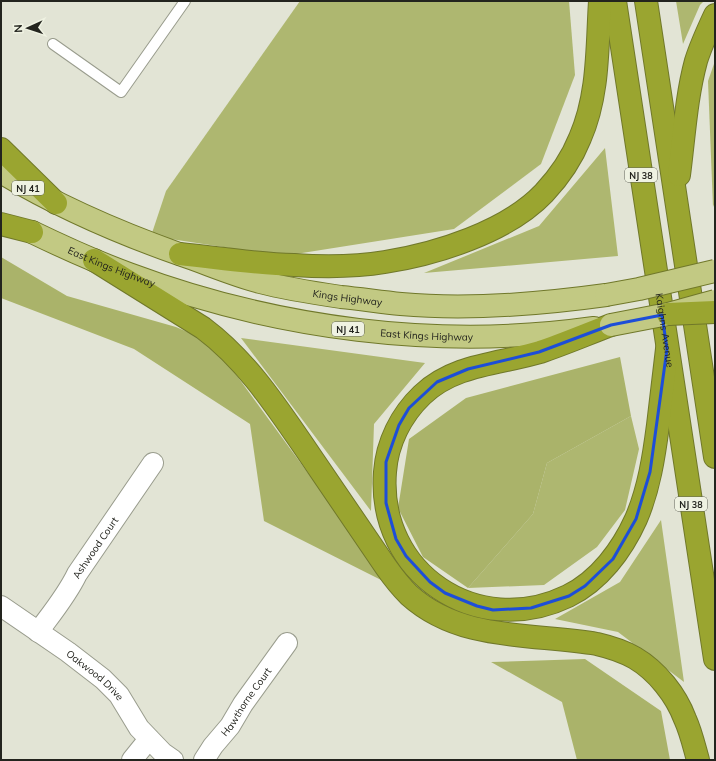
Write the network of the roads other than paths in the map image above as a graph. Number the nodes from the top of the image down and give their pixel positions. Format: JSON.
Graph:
{"nodes":[{"id":1,"x":185,"y":1,"type":"edge"},
{"id":2,"x":600,"y":1,"type":"edge"},
{"id":3,"x":614,"y":1,"type":"edge"},
{"id":4,"x":646,"y":1,"type":"edge"},
{"id":5,"x":715,"y":15,"type":"edge"},
{"id":6,"x":54,"y":44,"type":"dead end"},
{"id":7,"x":1,"y":149,"type":"edge"},
{"id":8,"x":1,"y":172,"type":"edge"},
{"id":9,"x":676,"y":202,"type":"junction"},
{"id":10,"x":56,"y":203,"type":"junction"},
{"id":11,"x":1,"y":224,"type":"edge"},
{"id":12,"x":32,"y":232,"type":"joint"},
{"id":13,"x":180,"y":254,"type":"junction"},
{"id":14,"x":94,"y":260,"type":"junction"},
{"id":15,"x":715,"y":271,"type":"edge"},
{"id":16,"x":715,"y":301,"type":"edge"},
{"id":17,"x":715,"y":312,"type":"edge"},
{"id":18,"x":668,"y":314,"type":"junction"},
{"id":19,"x":611,"y":325,"type":"junction"},
{"id":20,"x":696,"y":337,"type":"junction"},
{"id":21,"x":668,"y":349,"type":"junction"},
{"id":22,"x":715,"y":381,"type":"edge"},
{"id":23,"x":715,"y":457,"type":"edge"},
{"id":24,"x":152,"y":463,"type":"dead end"},
{"id":25,"x":1,"y":606,"type":"edge"},
{"id":26,"x":38,"y":632,"type":"junction"},
{"id":27,"x":287,"y":643,"type":"dead end"},
{"id":28,"x":715,"y":659,"type":"edge"},
{"id":29,"x":149,"y":739,"type":"junction"},
{"id":30,"x":132,"y":760,"type":"edge"},
{"id":31,"x":173,"y":760,"type":"edge"},
{"id":32,"x":204,"y":760,"type":"edge"},
{"id":33,"x":698,"y":760,"type":"edge"}],
"edges":[{"from":1,"to":6,"type":"lane"},
{"from":2,"to":13,"type":"highway"},
{"from":3,"to":21,"type":"highway","name":"Kaighns Avenue","number":"NJ 38"},
{"from":4,"to":9,"type":"highway","number":"NJ 38"},
{"from":5,"to":9,"type":"highway"},
{"from":7,"to":10,"type":"highway"},
{"from":8,"to":10,"type":"main road","name":"Kings Highway","number":"NJ 41"},
{"from":9,"to":20,"type":"highway","number":"NJ 38"},
{"from":10,"to":13,"type":"main road","name":"Kings Highway","number":"NJ 41"},
{"from":11,"to":12,"type":"highway"},
{"from":12,"to":14,"type":"main road","name":"East Kings Highway","number":"NJ 41"},
{"from":13,"to":15,"type":"main road","name":"Kings Highway","number":"NJ 41","bridge":true},
{"from":14,"to":19,"type":"main road","name":"East Kings Highway","number":"NJ 41"},
{"from":14,"to":33,"type":"highway"},
{"from":16,"to":18,"type":"main road","name":"East Kings Highway","number":"NJ 41","bridge":true},
{"from":17,"to":18,"type":"highway","bridge":true},
{"from":18,"to":19,"type":"main road","name":"East Kings Highway","number":"NJ 41","bridge":true},
{"from":19,"to":21,"type":"highway"},
{"from":20,"to":22,"type":"highway"},
{"from":20,"to":23,"type":"highway","number":"NJ 38"},
{"from":21,"to":28,"type":"highway","name":"Kaighns Avenue","number":"NJ 38"},
{"from":24,"to":26,"type":"street","name":"Ashwood Court"},
{"from":25,"to":26,"type":"street","name":"Oakwood Drive"},
{"from":26,"to":29,"type":"street","name":"Oakwood Drive"},
{"from":27,"to":32,"type":"street","name":"Hawthorne Court"},
{"from":29,"to":30,"type":"street"},
{"from":29,"to":31,"type":"street","name":"Oakwood Drive"}]}
